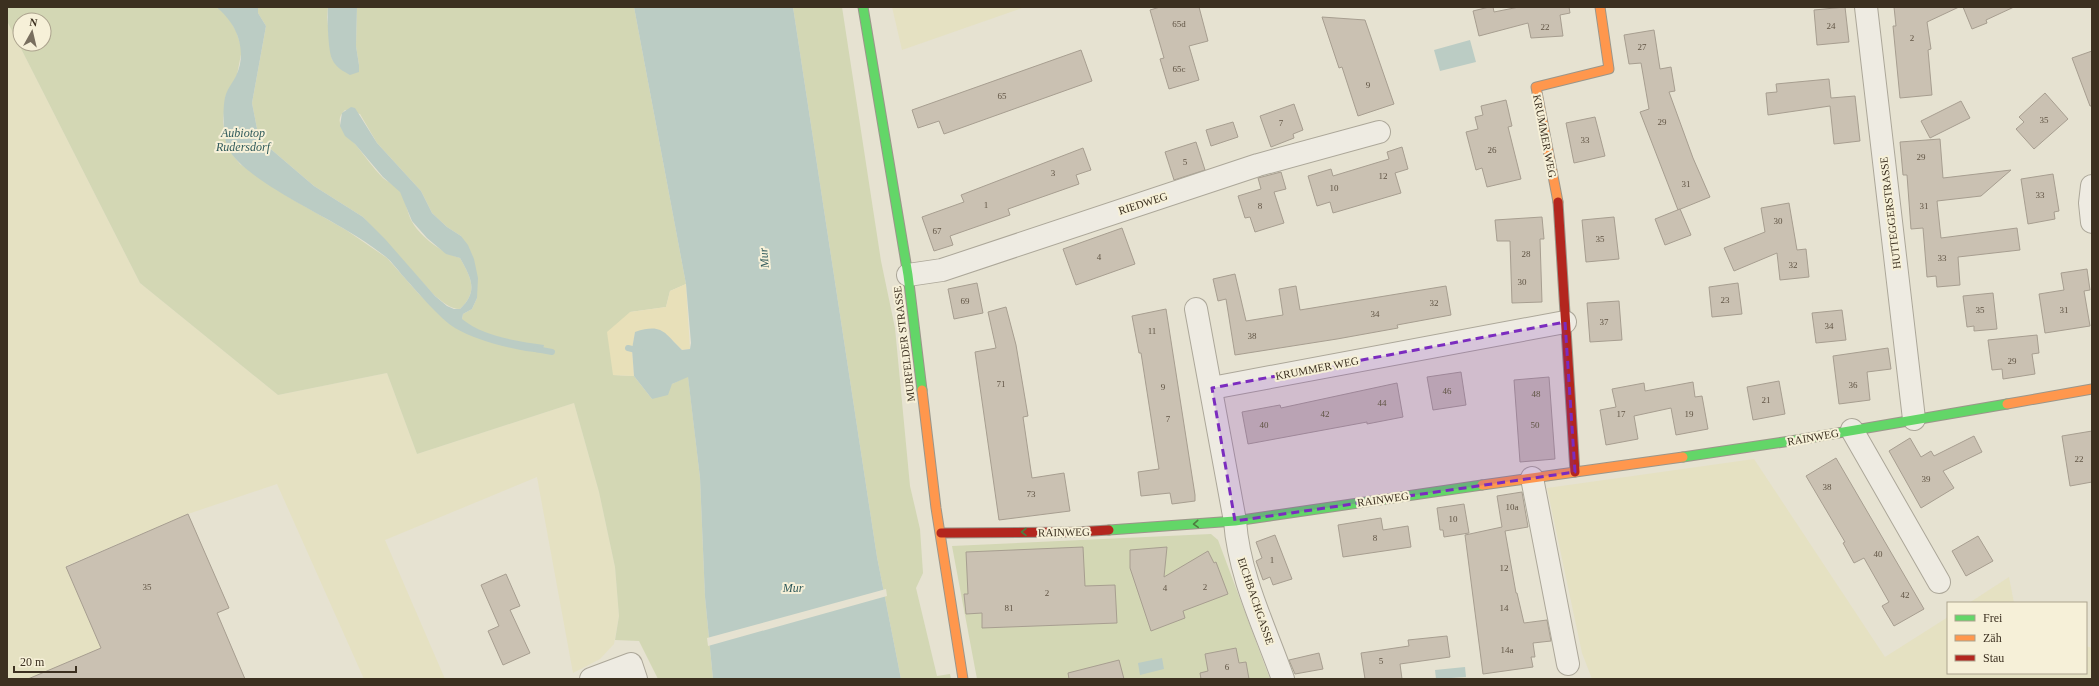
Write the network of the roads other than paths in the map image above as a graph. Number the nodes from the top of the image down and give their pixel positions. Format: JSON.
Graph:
{"nodes":[{"id":1,"x":863,"y":7,"type":"edge"},
{"id":2,"x":1600,"y":7,"type":"edge"},
{"id":3,"x":1866,"y":7,"type":"edge"},
{"id":4,"x":1379,"y":132,"type":"dead end"},
{"id":5,"x":2092,"y":186,"type":"edge"},
{"id":6,"x":2092,"y":222,"type":"edge"},
{"id":7,"x":908,"y":275,"type":"junction"},
{"id":8,"x":1196,"y":309,"type":"dead end"},
{"id":9,"x":1565,"y":322,"type":"junction"},
{"id":10,"x":1212,"y":388,"type":"junction"},
{"id":11,"x":2092,"y":389,"type":"edge"},
{"id":12,"x":1914,"y":419,"type":"junction"},
{"id":13,"x":1852,"y":430,"type":"junction"},
{"id":14,"x":1574,"y":472,"type":"junction"},
{"id":15,"x":1532,"y":478,"type":"junction"},
{"id":16,"x":1234,"y":521,"type":"junction"},
{"id":17,"x":941,"y":533,"type":"junction"},
{"id":18,"x":1939,"y":582,"type":"dead end"},
{"id":19,"x":1568,"y":664,"type":"dead end"},
{"id":20,"x":633,"y":672,"type":"edge"},
{"id":21,"x":591,"y":679,"type":"edge"},
{"id":22,"x":963,"y":679,"type":"edge"},
{"id":23,"x":1283,"y":679,"type":"edge"}],
"edges":[{"from":1,"to":7,"type":"street","name":"MURFELDER STRASSE"},
{"from":2,"to":9,"type":"street","name":"KRUMMER WEG"},
{"from":3,"to":12,"type":"street","name":"HUTTEGGERSTRASSE"},
{"from":4,"to":7,"type":"street","name":"RIEDWEG"},
{"from":5,"to":6,"type":"street"},
{"from":7,"to":17,"type":"street","name":"MURFELDER STRASSE"},
{"from":8,"to":10,"type":"street"},
{"from":9,"to":10,"type":"street","name":"KRUMMER WEG"},
{"from":9,"to":14,"type":"street","name":"KRUMMER WEG"},
{"from":10,"to":16,"type":"street"},
{"from":11,"to":12,"type":"street","name":"RAINWEG"},
{"from":12,"to":13,"type":"street","name":"RAINWEG"},
{"from":13,"to":14,"type":"street","name":"RAINWEG"},
{"from":13,"to":18,"type":"street"},
{"from":14,"to":15,"type":"street","name":"RAINWEG"},
{"from":15,"to":16,"type":"street","name":"RAINWEG"},
{"from":15,"to":19,"type":"street"},
{"from":16,"to":17,"type":"street","name":"RAINWEG","one_way":true},
{"from":16,"to":23,"type":"street","name":"EICHBACHGASSE"},
{"from":17,"to":22,"type":"street","name":"MURFELDER STRASSE"},
{"from":20,"to":21,"type":"street"}]}
